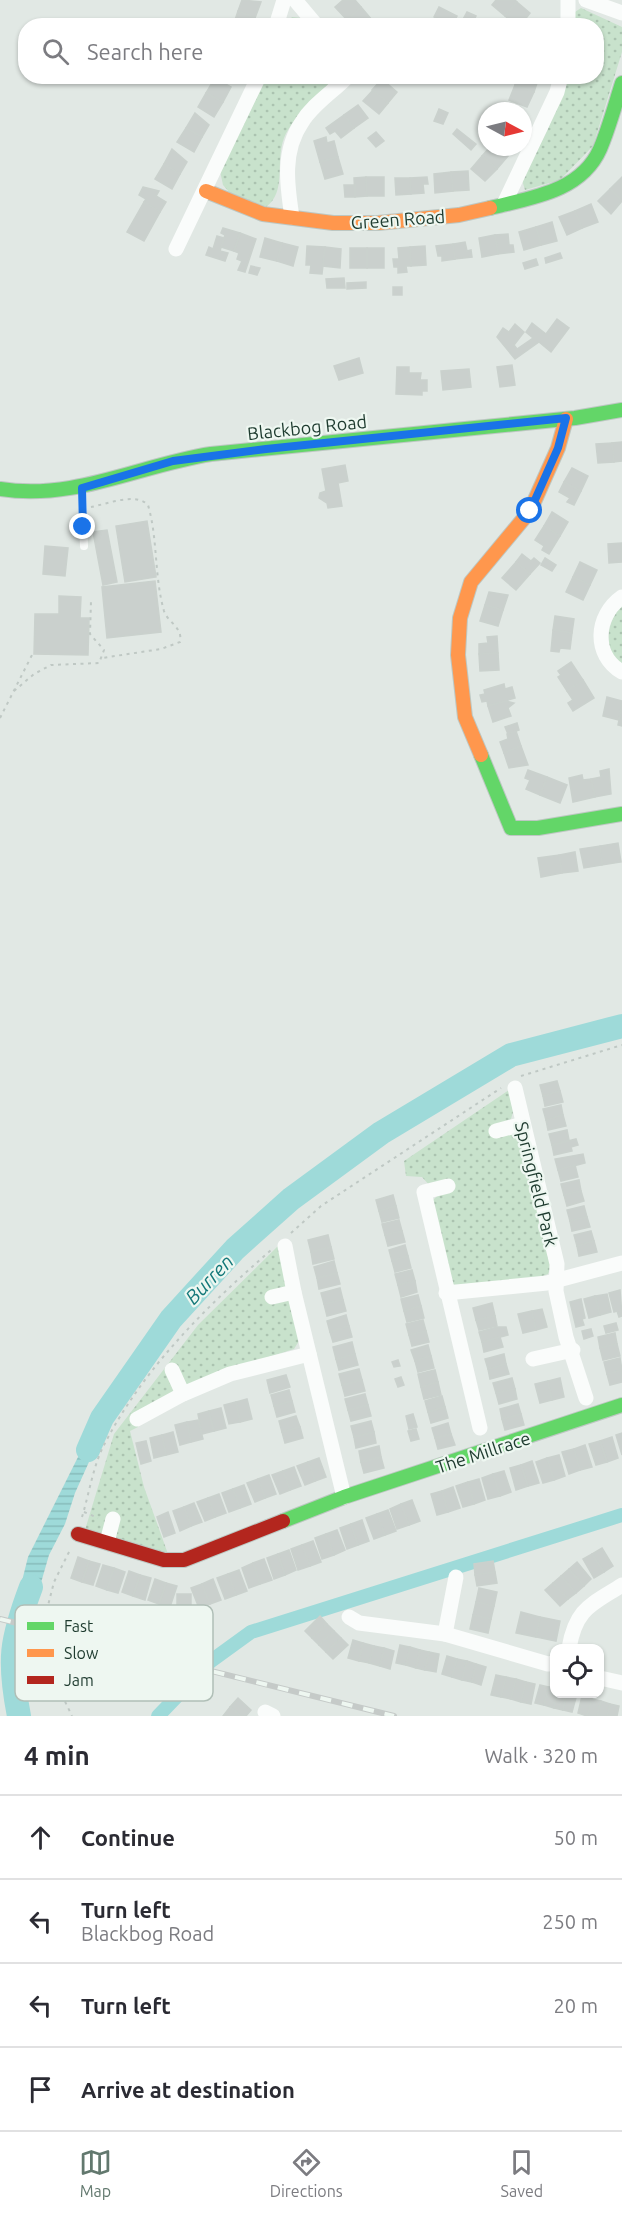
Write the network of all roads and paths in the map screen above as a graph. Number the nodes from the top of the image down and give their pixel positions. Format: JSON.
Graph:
{"nodes":[{"id":1,"x":284,"y":0,"type":"edge"},
{"id":2,"x":295,"y":0,"type":"edge"},
{"id":3,"x":568,"y":0,"type":"edge"},
{"id":4,"x":586,"y":0,"type":"edge"},
{"id":5,"x":622,"y":14,"type":"edge"},
{"id":6,"x":278,"y":18,"type":"edge"},
{"id":7,"x":310,"y":18,"type":"edge"},
{"id":8,"x":568,"y":18,"type":"edge"},
{"id":9,"x":622,"y":83,"type":"edge"},
{"id":10,"x":255,"y":84,"type":"edge"},
{"id":11,"x":340,"y":84,"type":"edge"},
{"id":12,"x":559,"y":84,"type":"edge"},
{"id":13,"x":206,"y":191,"type":"junction"},
{"id":14,"x":504,"y":204,"type":"junction"},
{"id":15,"x":292,"y":217,"type":"junction"},
{"id":16,"x":176,"y":249,"type":"dead end"},
{"id":17,"x":622,"y":410,"type":"edge"},
{"id":18,"x":566,"y":418,"type":"junction"},
{"id":19,"x":82,"y":488,"type":"junction"},
{"id":20,"x":0,"y":489,"type":"edge"},
{"id":21,"x":83,"y":508,"type":"junction"},
{"id":22,"x":84,"y":546,"type":"dead end"},
{"id":23,"x":622,"y":597,"type":"edge"},
{"id":24,"x":91,"y":601,"type":"dead end"},
{"id":25,"x":32,"y":656,"type":"dead end"},
{"id":26,"x":102,"y":657,"type":"junction"},
{"id":27,"x":622,"y":672,"type":"edge"},
{"id":28,"x":14,"y":691,"type":"junction"},
{"id":29,"x":0,"y":718,"type":"edge"},
{"id":30,"x":622,"y":814,"type":"edge"},
{"id":31,"x":622,"y":1045,"type":"edge"},
{"id":32,"x":511,"y":1084,"type":"junction"},
{"id":33,"x":523,"y":1124,"type":"junction"},
{"id":34,"x":496,"y":1131,"type":"dead end"},
{"id":35,"x":448,"y":1186,"type":"dead end"},
{"id":36,"x":283,"y":1242,"type":"junction"},
{"id":37,"x":622,"y":1263,"type":"edge"},
{"id":38,"x":557,"y":1280,"type":"junction"},
{"id":39,"x":294,"y":1292,"type":"junction"},
{"id":40,"x":446,"y":1293,"type":"junction"},
{"id":41,"x":272,"y":1297,"type":"dead end"},
{"id":42,"x":573,"y":1350,"type":"junction"},
{"id":43,"x":309,"y":1354,"type":"junction"},
{"id":44,"x":533,"y":1359,"type":"dead end"},
{"id":45,"x":172,"y":1370,"type":"dead end"},
{"id":46,"x":183,"y":1394,"type":"junction"},
{"id":47,"x":586,"y":1398,"type":"dead end"},
{"id":48,"x":622,"y":1405,"type":"edge"},
{"id":49,"x":137,"y":1419,"type":"dead end"},
{"id":50,"x":480,"y":1428,"type":"dead end"},
{"id":51,"x":344,"y":1497,"type":"junction"},
{"id":52,"x":113,"y":1519,"type":"dead end"},
{"id":53,"x":78,"y":1533,"type":"junction"},
{"id":54,"x":107,"y":1542,"type":"junction"},
{"id":55,"x":456,"y":1577,"type":"dead end"},
{"id":56,"x":622,"y":1585,"type":"edge"},
{"id":57,"x":435,"y":1599,"type":"dead end"},
{"id":58,"x":451,"y":1602,"type":"junction"},
{"id":59,"x":48,"y":1605,"type":"edge"},
{"id":60,"x":349,"y":1617,"type":"dead end"},
{"id":61,"x":446,"y":1634,"type":"junction"},
{"id":62,"x":571,"y":1644,"type":"edge"},
{"id":63,"x":550,"y":1664,"type":"edge"},
{"id":64,"x":604,"y":1679,"type":"edge"},
{"id":65,"x":622,"y":1683,"type":"edge"},
{"id":66,"x":65,"y":1701,"type":"edge"},
{"id":67,"x":72,"y":1716,"type":"edge"}],
"edges":[{"from":1,"to":6,"type":"street"},
{"from":2,"to":7,"type":"street"},
{"from":3,"to":8,"type":"street"},
{"from":4,"to":5,"type":"street"},
{"from":9,"to":14,"type":"street","name":"Green Road"},
{"from":10,"to":13,"type":"street"},
{"from":11,"to":15,"type":"street"},
{"from":12,"to":14,"type":"street"},
{"from":13,"to":15,"type":"street","name":"Green Road"},
{"from":13,"to":16,"type":"street"},
{"from":14,"to":15,"type":"street","name":"Green Road"},
{"from":17,"to":18,"type":"street","name":"Blackbog Road"},
{"from":18,"to":19,"type":"street","name":"Blackbog Road"},
{"from":18,"to":30,"type":"street"},
{"from":19,"to":20,"type":"street","name":"Blackbog Road"},
{"from":19,"to":21,"type":"lane"},
{"from":21,"to":22,"type":"lane"},
{"from":21,"to":26,"type":"path"},
{"from":23,"to":27,"type":"street"},
{"from":24,"to":26,"type":"path"},
{"from":25,"to":28,"type":"path"},
{"from":26,"to":28,"type":"path"},
{"from":28,"to":29,"type":"path"},
{"from":31,"to":32,"type":"path"},
{"from":32,"to":33,"type":"street","name":"Springfield Park"},
{"from":32,"to":36,"type":"path"},
{"from":33,"to":34,"type":"street"},
{"from":33,"to":38,"type":"street","name":"Springfield Park"},
{"from":35,"to":40,"type":"street"},
{"from":36,"to":39,"type":"street"},
{"from":36,"to":53,"type":"path"},
{"from":37,"to":38,"type":"street"},
{"from":38,"to":40,"type":"street"},
{"from":38,"to":42,"type":"street","name":"Springfield Park"},
{"from":39,"to":41,"type":"street"},
{"from":39,"to":43,"type":"street"},
{"from":40,"to":50,"type":"street"},
{"from":42,"to":44,"type":"street"},
{"from":42,"to":47,"type":"street","name":"Springfield Park"},
{"from":43,"to":46,"type":"street"},
{"from":43,"to":51,"type":"street"},
{"from":45,"to":46,"type":"street"},
{"from":46,"to":49,"type":"street"},
{"from":48,"to":51,"type":"street","name":"The Millrace"},
{"from":51,"to":54,"type":"street","name":"The Millrace"},
{"from":52,"to":54,"type":"street"},
{"from":53,"to":54,"type":"street","name":"The Millrace"},
{"from":53,"to":59,"type":"path"},
{"from":55,"to":58,"type":"street"},
{"from":56,"to":62,"type":"street"},
{"from":57,"to":58,"type":"street"},
{"from":58,"to":61,"type":"street"},
{"from":60,"to":61,"type":"street"},
{"from":61,"to":63,"type":"street"},
{"from":64,"to":65,"type":"street"},
{"from":66,"to":67,"type":"path"}]}
